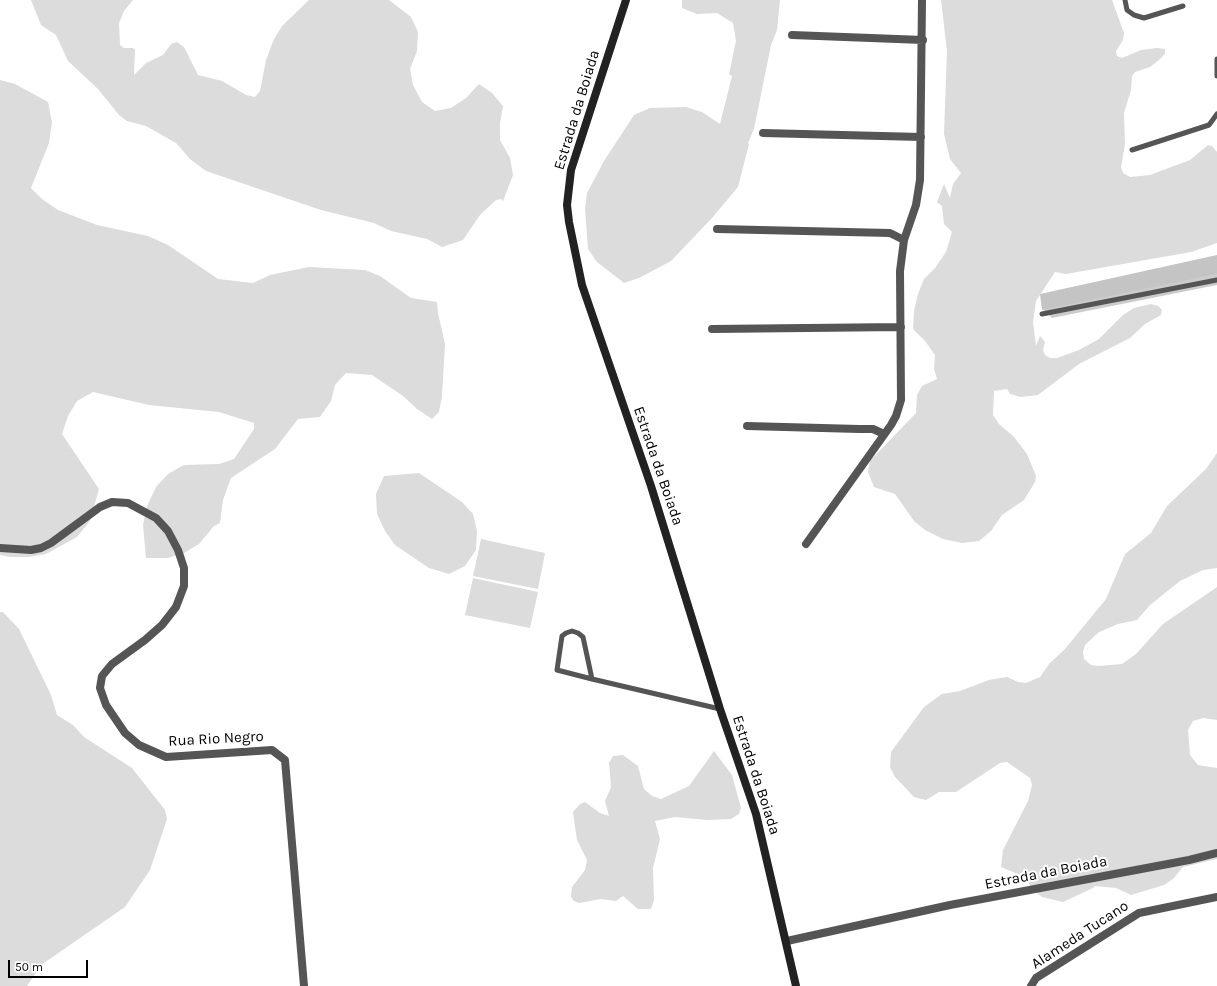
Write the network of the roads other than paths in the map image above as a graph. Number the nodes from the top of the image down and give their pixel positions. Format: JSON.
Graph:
{"nodes":[{"id":1,"x":626,"y":0,"type":"edge"},
{"id":2,"x":922,"y":0,"type":"edge"},
{"id":3,"x":1125,"y":0,"type":"edge"},
{"id":4,"x":1182,"y":6,"type":"dead end"},
{"id":5,"x":792,"y":35,"type":"dead end"},
{"id":6,"x":922,"y":40,"type":"junction"},
{"id":7,"x":1217,"y":58,"type":"edge"},
{"id":8,"x":1217,"y":76,"type":"edge"},
{"id":9,"x":1217,"y":114,"type":"edge"},
{"id":10,"x":763,"y":133,"type":"dead end"},
{"id":11,"x":921,"y":137,"type":"junction"},
{"id":12,"x":1132,"y":150,"type":"dead end"},
{"id":13,"x":717,"y":229,"type":"dead end"},
{"id":14,"x":904,"y":240,"type":"junction"},
{"id":15,"x":1217,"y":280,"type":"edge"},
{"id":16,"x":1042,"y":314,"type":"dead end"},
{"id":17,"x":901,"y":327,"type":"junction"},
{"id":18,"x":712,"y":329,"type":"dead end"},
{"id":19,"x":747,"y":426,"type":"dead end"},
{"id":20,"x":884,"y":434,"type":"junction"},
{"id":21,"x":806,"y":544,"type":"dead end"},
{"id":22,"x":0,"y":548,"type":"edge"},
{"id":23,"x":592,"y":678,"type":"junction"},
{"id":24,"x":720,"y":709,"type":"junction"},
{"id":25,"x":1217,"y":853,"type":"edge"},
{"id":26,"x":1217,"y":897,"type":"edge"},
{"id":27,"x":787,"y":941,"type":"junction"},
{"id":28,"x":304,"y":986,"type":"edge"},
{"id":29,"x":796,"y":986,"type":"edge"},
{"id":30,"x":1031,"y":986,"type":"edge"}],
"edges":[{"from":1,"to":24,"type":"main road","name":"Estrada da Boiada"},
{"from":2,"to":6,"type":"street"},
{"from":3,"to":4,"type":"lane"},
{"from":5,"to":6,"type":"street"},
{"from":6,"to":11,"type":"street"},
{"from":7,"to":8,"type":"lane"},
{"from":9,"to":12,"type":"lane"},
{"from":10,"to":11,"type":"street"},
{"from":11,"to":14,"type":"street"},
{"from":13,"to":14,"type":"street"},
{"from":14,"to":17,"type":"street"},
{"from":15,"to":16,"type":"lane"},
{"from":17,"to":18,"type":"street"},
{"from":17,"to":20,"type":"street"},
{"from":19,"to":20,"type":"street"},
{"from":20,"to":21,"type":"street"},
{"from":22,"to":28,"type":"street","name":"Rua Rio Negro"},
{"from":23,"to":23,"type":"lane"},
{"from":23,"to":24,"type":"lane"},
{"from":24,"to":27,"type":"main road","name":"Estrada da Boiada"},
{"from":25,"to":27,"type":"street","name":"Estrada da Boiada"},
{"from":26,"to":30,"type":"street","name":"Alameda Tucano"},
{"from":27,"to":29,"type":"main road","name":"Estrada da Boiada"}]}
